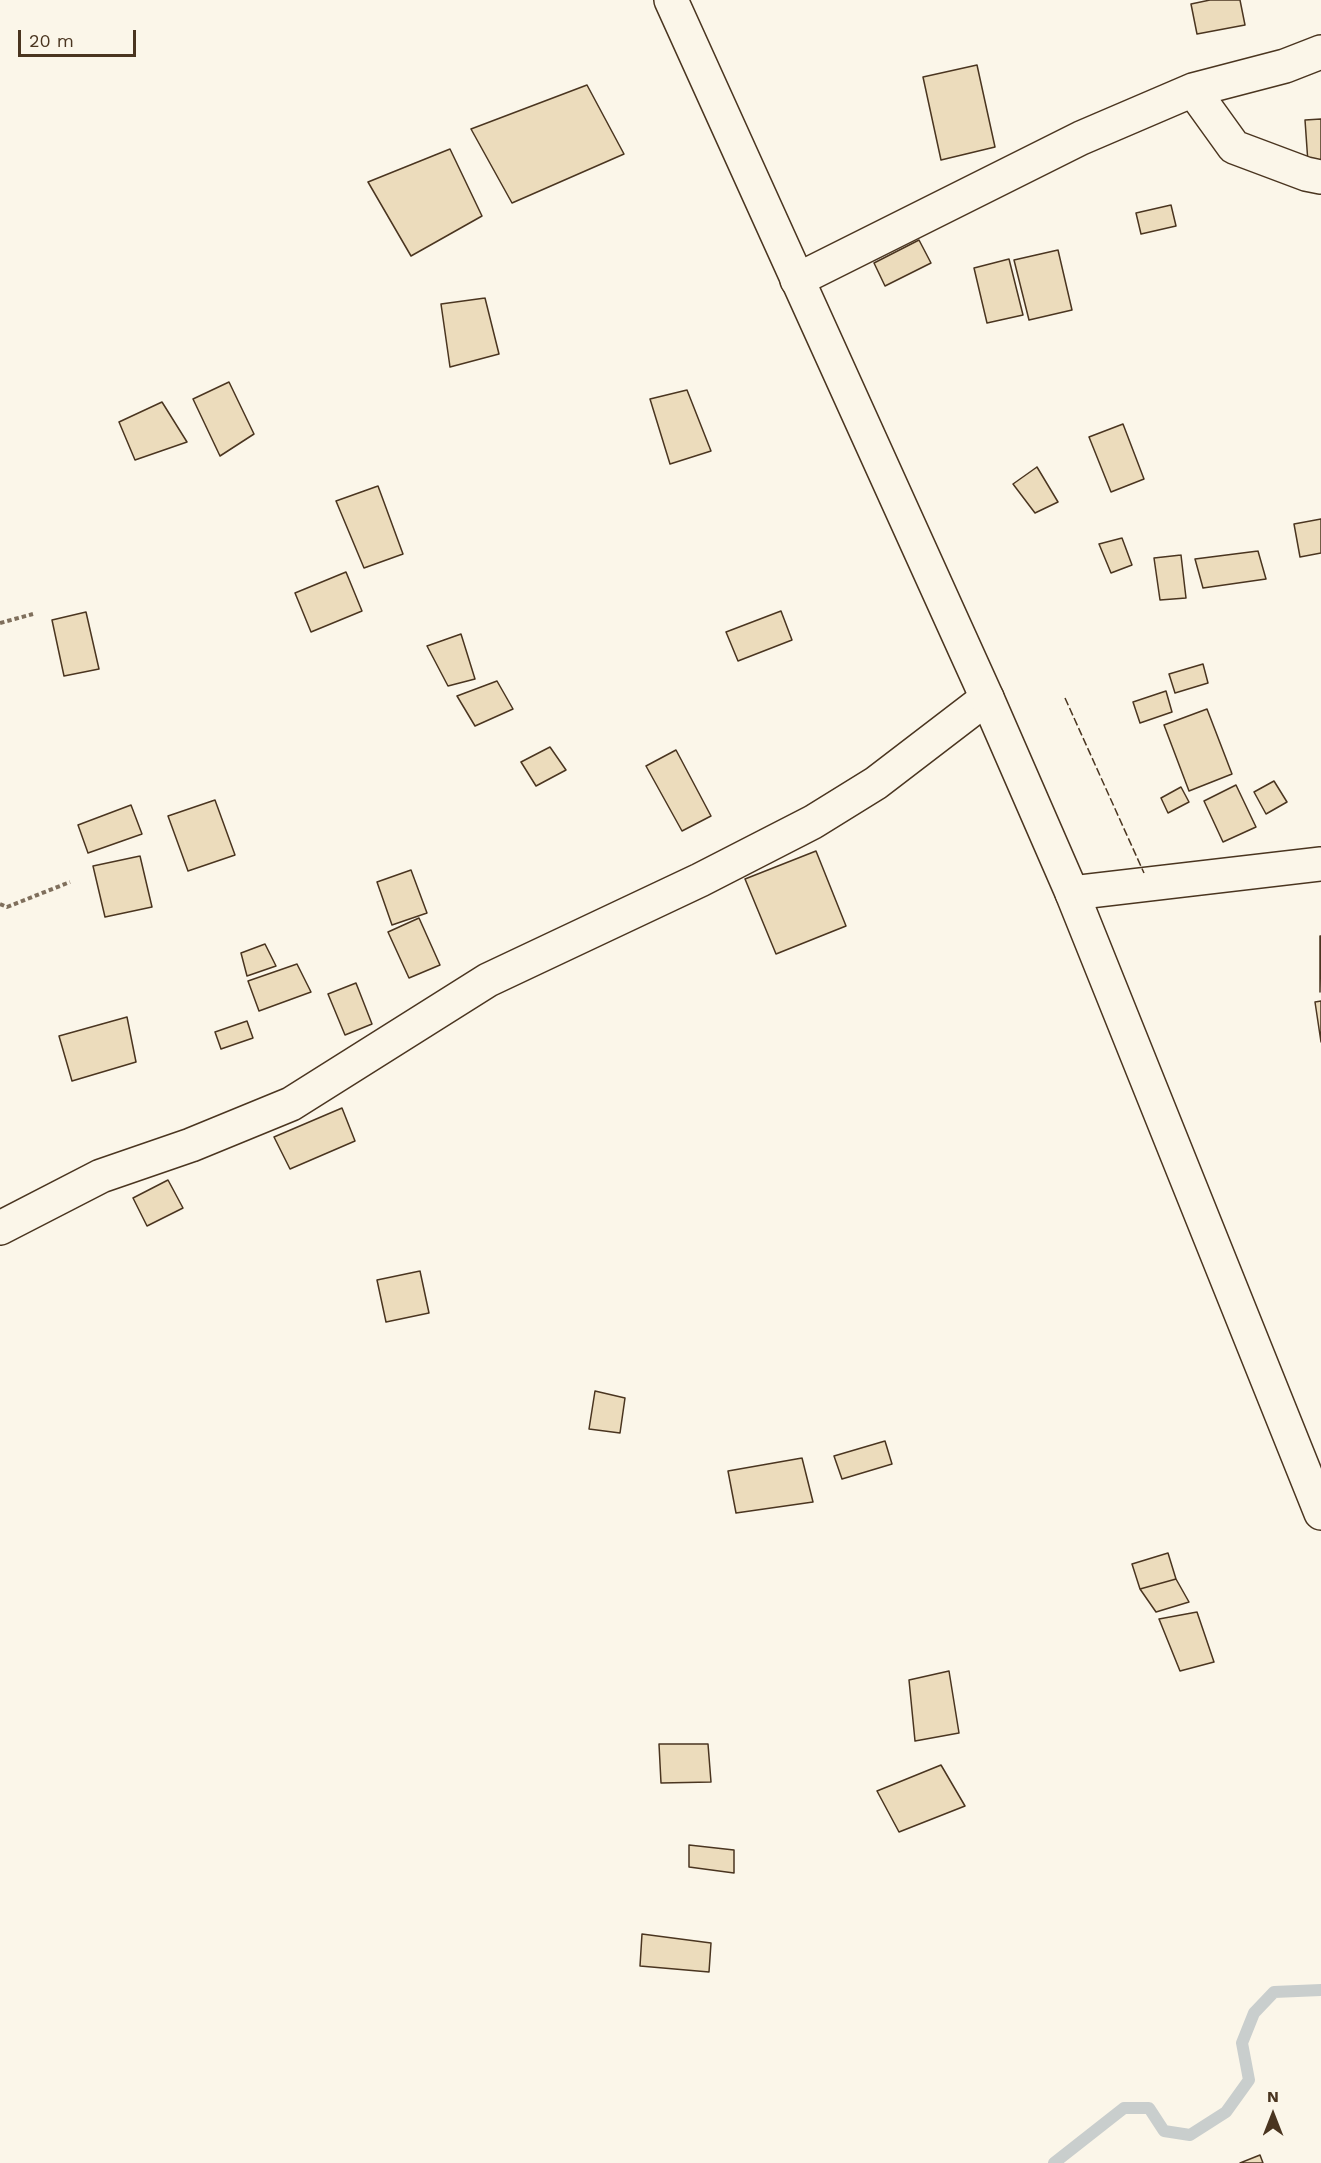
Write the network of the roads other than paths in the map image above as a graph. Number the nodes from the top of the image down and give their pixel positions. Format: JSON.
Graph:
{"nodes":[{"id":1,"x":670,"y":0,"type":"edge"},
{"id":2,"x":1321,"y":52,"type":"edge"},
{"id":3,"x":1193,"y":90,"type":"junction"},
{"id":4,"x":1321,"y":177,"type":"edge"},
{"id":5,"x":797,"y":280,"type":"junction"},
{"id":6,"x":987,"y":698,"type":"junction"},
{"id":7,"x":1321,"y":864,"type":"edge"},
{"id":8,"x":1072,"y":893,"type":"junction"},
{"id":9,"x":0,"y":1228,"type":"edge"},
{"id":10,"x":1321,"y":1513,"type":"edge"}],
"edges":[{"from":1,"to":5,"type":"street"},
{"from":2,"to":3,"type":"street"},
{"from":3,"to":4,"type":"street"},
{"from":3,"to":5,"type":"street"},
{"from":5,"to":6,"type":"street"},
{"from":6,"to":8,"type":"street"},
{"from":6,"to":9,"type":"street"},
{"from":7,"to":8,"type":"street"},
{"from":8,"to":10,"type":"street"}]}
